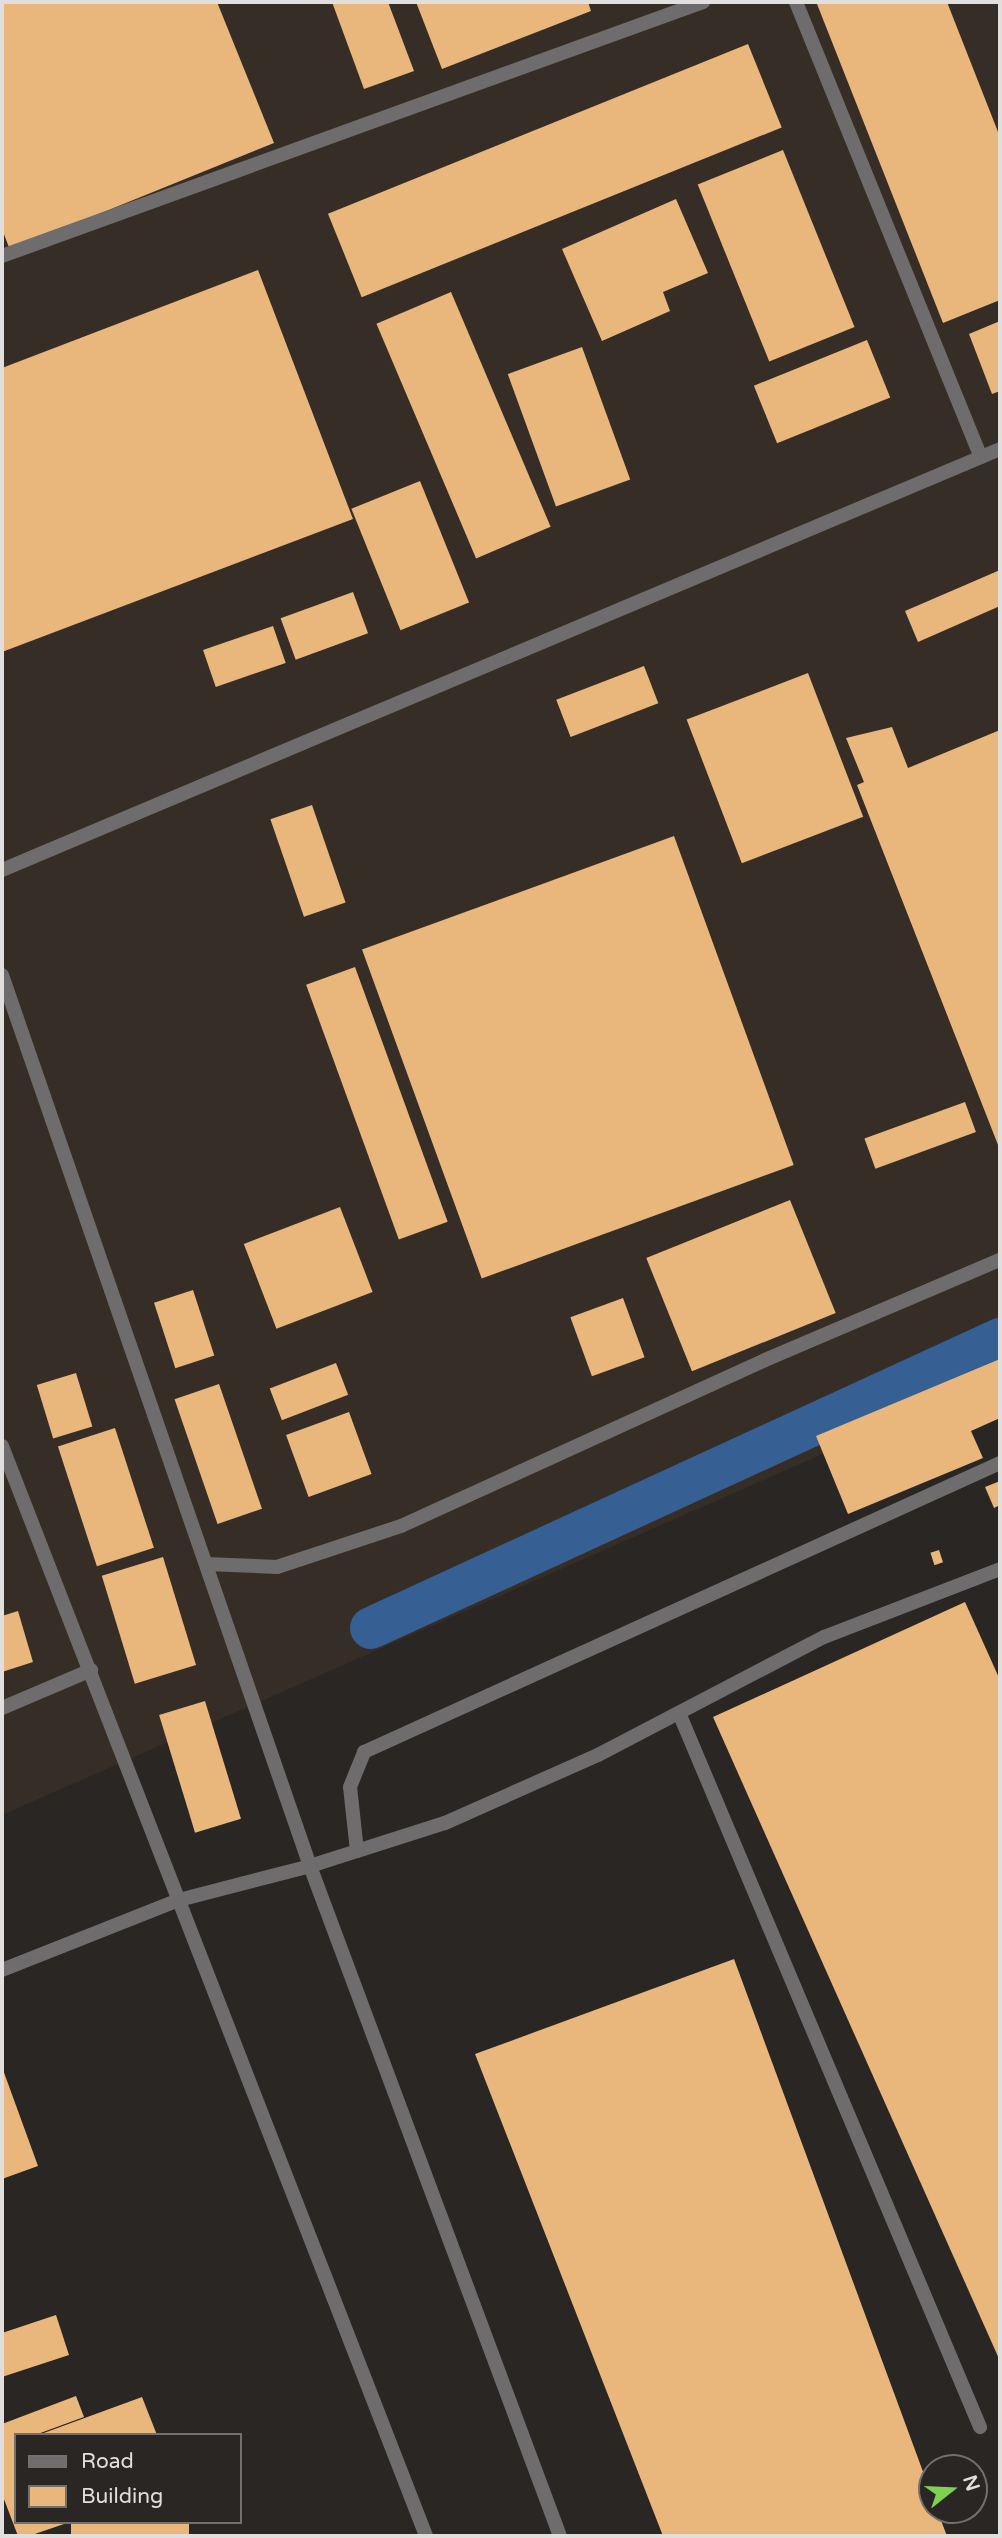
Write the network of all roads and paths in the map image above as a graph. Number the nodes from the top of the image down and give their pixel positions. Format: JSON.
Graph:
{"nodes":[{"id":1,"x":703,"y":2,"type":"edge"},
{"id":2,"x":796,"y":2,"type":"edge"},
{"id":3,"x":2,"y":256,"type":"edge"},
{"id":4,"x":1000,"y":450,"type":"edge"},
{"id":5,"x":981,"y":457,"type":"junction"},
{"id":6,"x":2,"y":870,"type":"edge"},
{"id":7,"x":2,"y":975,"type":"edge"},
{"id":8,"x":1000,"y":1260,"type":"edge"},
{"id":9,"x":2,"y":1446,"type":"edge"},
{"id":10,"x":1000,"y":1463,"type":"edge"},
{"id":11,"x":206,"y":1564,"type":"junction"},
{"id":12,"x":1000,"y":1569,"type":"edge"},
{"id":13,"x":91,"y":1670,"type":"junction"},
{"id":14,"x":2,"y":1708,"type":"edge"},
{"id":15,"x":679,"y":1713,"type":"junction"},
{"id":16,"x":357,"y":1851,"type":"junction"},
{"id":17,"x":310,"y":1866,"type":"junction"},
{"id":18,"x":179,"y":1900,"type":"junction"},
{"id":19,"x":2,"y":1969,"type":"edge"},
{"id":20,"x":980,"y":2427,"type":"dead end"},
{"id":21,"x":426,"y":2536,"type":"edge"},
{"id":22,"x":560,"y":2536,"type":"edge"}],
"edges":[{"from":1,"to":3,"type":"street"},
{"from":2,"to":5,"type":"street"},
{"from":4,"to":5,"type":"street"},
{"from":5,"to":6,"type":"street"},
{"from":7,"to":11,"type":"street"},
{"from":8,"to":11,"type":"street"},
{"from":9,"to":13,"type":"street"},
{"from":10,"to":16,"type":"street"},
{"from":11,"to":17,"type":"street"},
{"from":12,"to":15,"type":"street"},
{"from":13,"to":14,"type":"street"},
{"from":13,"to":18,"type":"street"},
{"from":15,"to":16,"type":"street"},
{"from":15,"to":20,"type":"street"},
{"from":16,"to":17,"type":"street"},
{"from":17,"to":18,"type":"street"},
{"from":17,"to":22,"type":"street"},
{"from":18,"to":19,"type":"street"},
{"from":18,"to":21,"type":"street"}]}
